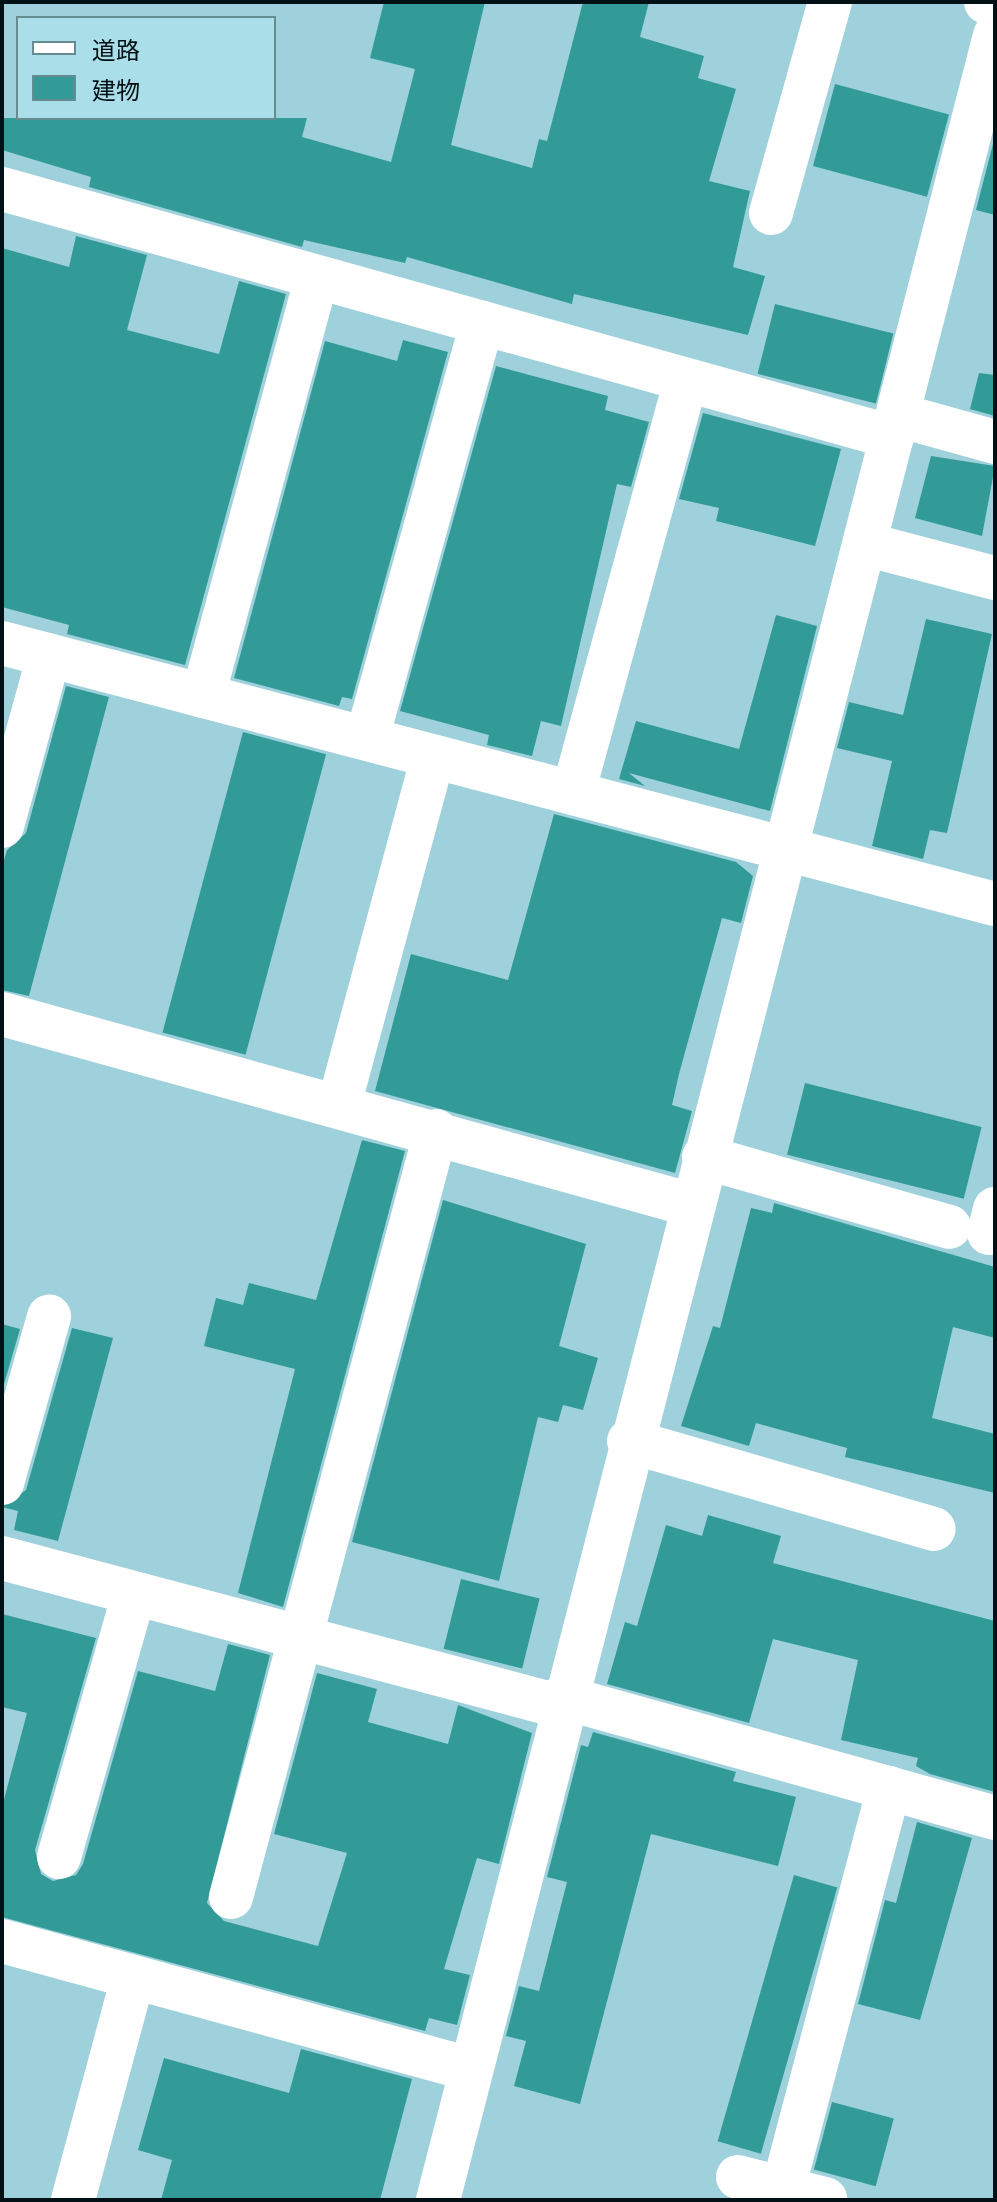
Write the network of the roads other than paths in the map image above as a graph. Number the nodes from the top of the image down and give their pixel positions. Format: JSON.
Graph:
{"nodes":[{"id":1,"x":830,"y":2,"type":"edge"},
{"id":2,"x":986,"y":2,"type":"edge"},
{"id":3,"x":995,"y":5,"type":"edge"},
{"id":4,"x":995,"y":36,"type":"edge"},
{"id":5,"x":2,"y":189,"type":"edge"},
{"id":6,"x":771,"y":213,"type":"dead end"},
{"id":7,"x":317,"y":277,"type":"junction"},
{"id":8,"x":482,"y":323,"type":"junction"},
{"id":9,"x":686,"y":380,"type":"junction"},
{"id":10,"x":895,"y":426,"type":"junction"},
{"id":11,"x":995,"y":442,"type":"edge"},
{"id":12,"x":865,"y":544,"type":"junction"},
{"id":13,"x":995,"y":578,"type":"edge"},
{"id":14,"x":2,"y":643,"type":"edge"},
{"id":15,"x":49,"y":655,"type":"junction"},
{"id":16,"x":203,"y":696,"type":"junction"},
{"id":17,"x":367,"y":738,"type":"junction"},
{"id":18,"x":433,"y":756,"type":"junction"},
{"id":19,"x":573,"y":793,"type":"junction"},
{"id":20,"x":2,"y":826,"type":"edge"},
{"id":21,"x":786,"y":848,"type":"junction"},
{"id":22,"x":995,"y":904,"type":"edge"},
{"id":23,"x":2,"y":1014,"type":"edge"},
{"id":24,"x":339,"y":1105,"type":"junction"},
{"id":25,"x":436,"y":1131,"type":"junction"},
{"id":26,"x":704,"y":1157,"type":"junction"},
{"id":27,"x":692,"y":1205,"type":"junction"},
{"id":28,"x":978,"y":1223,"type":"edge"},
{"id":29,"x":49,"y":1317,"type":"dead end"},
{"id":30,"x":629,"y":1441,"type":"junction"},
{"id":31,"x":2,"y":1483,"type":"edge"},
{"id":32,"x":934,"y":1529,"type":"dead end"},
{"id":33,"x":2,"y":1558,"type":"edge"},
{"id":34,"x":134,"y":1594,"type":"junction"},
{"id":35,"x":299,"y":1639,"type":"junction"},
{"id":36,"x":560,"y":1702,"type":"junction"},
{"id":37,"x":889,"y":1788,"type":"junction"},
{"id":38,"x":995,"y":1818,"type":"edge"},
{"id":39,"x":59,"y":1857,"type":"dead end"},
{"id":40,"x":231,"y":1897,"type":"dead end"},
{"id":41,"x":2,"y":1941,"type":"edge"},
{"id":42,"x":133,"y":1977,"type":"junction"},
{"id":43,"x":470,"y":2069,"type":"junction"},
{"id":44,"x":738,"y":2177,"type":"dead end"},
{"id":45,"x":783,"y":2189,"type":"junction"},
{"id":46,"x":825,"y":2199,"type":"edge"},
{"id":47,"x":73,"y":2200,"type":"edge"},
{"id":48,"x":438,"y":2200,"type":"edge"}],
"edges":[{"from":1,"to":6,"type":"street"},
{"from":2,"to":3,"type":"street"},
{"from":4,"to":10,"type":"street"},
{"from":5,"to":7,"type":"street"},
{"from":7,"to":8,"type":"street"},
{"from":7,"to":16,"type":"street"},
{"from":8,"to":9,"type":"street"},
{"from":8,"to":17,"type":"street"},
{"from":9,"to":10,"type":"street"},
{"from":9,"to":19,"type":"street"},
{"from":10,"to":11,"type":"street"},
{"from":10,"to":12,"type":"street"},
{"from":12,"to":13,"type":"street"},
{"from":12,"to":21,"type":"street"},
{"from":14,"to":15,"type":"street"},
{"from":15,"to":16,"type":"street"},
{"from":15,"to":20,"type":"street"},
{"from":16,"to":17,"type":"street"},
{"from":17,"to":18,"type":"street"},
{"from":18,"to":19,"type":"street"},
{"from":18,"to":24,"type":"street"},
{"from":19,"to":21,"type":"street"},
{"from":21,"to":22,"type":"street"},
{"from":21,"to":26,"type":"street"},
{"from":23,"to":24,"type":"street"},
{"from":24,"to":25,"type":"street"},
{"from":25,"to":27,"type":"street"},
{"from":25,"to":35,"type":"street"},
{"from":26,"to":27,"type":"street"},
{"from":26,"to":28,"type":"street"},
{"from":27,"to":30,"type":"street"},
{"from":29,"to":31,"type":"street"},
{"from":30,"to":32,"type":"street"},
{"from":30,"to":36,"type":"street"},
{"from":33,"to":34,"type":"street"},
{"from":34,"to":35,"type":"street"},
{"from":34,"to":39,"type":"street"},
{"from":35,"to":36,"type":"street"},
{"from":35,"to":40,"type":"street"},
{"from":36,"to":37,"type":"street"},
{"from":36,"to":43,"type":"street"},
{"from":37,"to":38,"type":"street"},
{"from":37,"to":45,"type":"street"},
{"from":41,"to":42,"type":"street"},
{"from":42,"to":43,"type":"street"},
{"from":42,"to":47,"type":"street"},
{"from":43,"to":48,"type":"street"},
{"from":44,"to":45,"type":"street"},
{"from":45,"to":46,"type":"street"}]}
